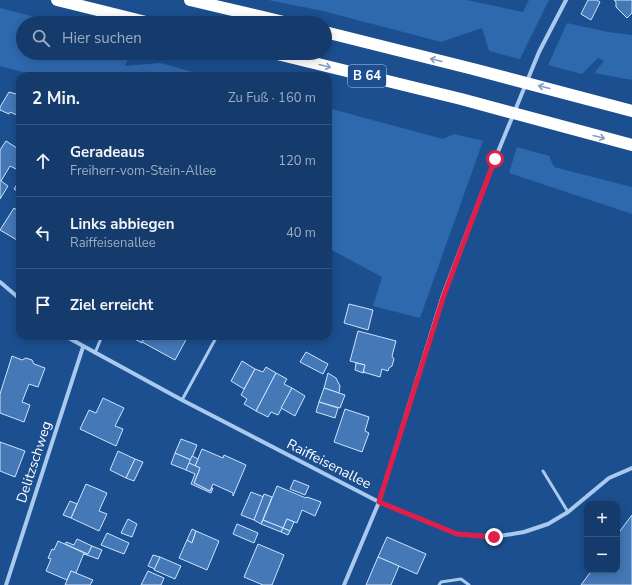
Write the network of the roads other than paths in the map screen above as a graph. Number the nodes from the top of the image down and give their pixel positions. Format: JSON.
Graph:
{"nodes":[{"id":1,"x":57,"y":0,"type":"edge"},
{"id":2,"x":190,"y":0,"type":"edge"},
{"id":3,"x":566,"y":0,"type":"edge"},
{"id":4,"x":122,"y":16,"type":"edge"},
{"id":5,"x":258,"y":16,"type":"edge"},
{"id":6,"x":332,"y":34,"type":"edge"},
{"id":7,"x":302,"y":60,"type":"edge"},
{"id":8,"x":582,"y":97,"type":"junction"},
{"id":9,"x":632,"y":104,"type":"edge"},
{"id":10,"x":632,"y":111,"type":"edge"},
{"id":11,"x":632,"y":145,"type":"edge"},
{"id":12,"x":0,"y":282,"type":"edge"},
{"id":13,"x":16,"y":296,"type":"edge"},
{"id":14,"x":72,"y":340,"type":"edge"},
{"id":15,"x":100,"y":340,"type":"edge"},
{"id":16,"x":215,"y":340,"type":"edge"},
{"id":17,"x":83,"y":346,"type":"junction"},
{"id":18,"x":95,"y":353,"type":"junction"},
{"id":19,"x":182,"y":400,"type":"junction"},
{"id":20,"x":632,"y":468,"type":"edge"},
{"id":21,"x":542,"y":471,"type":"dead end"},
{"id":22,"x":379,"y":502,"type":"junction"},
{"id":23,"x":568,"y":512,"type":"junction"},
{"id":24,"x":6,"y":585,"type":"edge"},
{"id":25,"x":344,"y":585,"type":"edge"},
{"id":26,"x":439,"y":585,"type":"edge"},
{"id":27,"x":469,"y":585,"type":"edge"}],
"edges":[{"from":1,"to":4,"type":"highway"},
{"from":2,"to":5,"type":"highway"},
{"from":3,"to":22,"type":"street"},
{"from":8,"to":6,"type":"highway","number":"B 64","one_way":true},
{"from":7,"to":11,"type":"highway","number":"B 64","one_way":true},
{"from":8,"to":9,"type":"highway"},
{"from":8,"to":10,"type":"highway","number":"B 64"},
{"from":12,"to":13,"type":"street"},
{"from":14,"to":17,"type":"street","name":"Raiffeisenallee"},
{"from":15,"to":18,"type":"lane"},
{"from":16,"to":19,"type":"lane"},
{"from":17,"to":18,"type":"street","name":"Raiffeisenallee"},
{"from":17,"to":24,"type":"street","name":"Delitzschweg"},
{"from":18,"to":19,"type":"street","name":"Raiffeisenallee"},
{"from":19,"to":22,"type":"street","name":"Raiffeisenallee"},
{"from":20,"to":23,"type":"street","name":"Raiffeisenallee"},
{"from":21,"to":23,"type":"lane"},
{"from":22,"to":23,"type":"street","name":"Raiffeisenallee"},
{"from":22,"to":25,"type":"street"},
{"from":26,"to":27,"type":"lane"}]}
